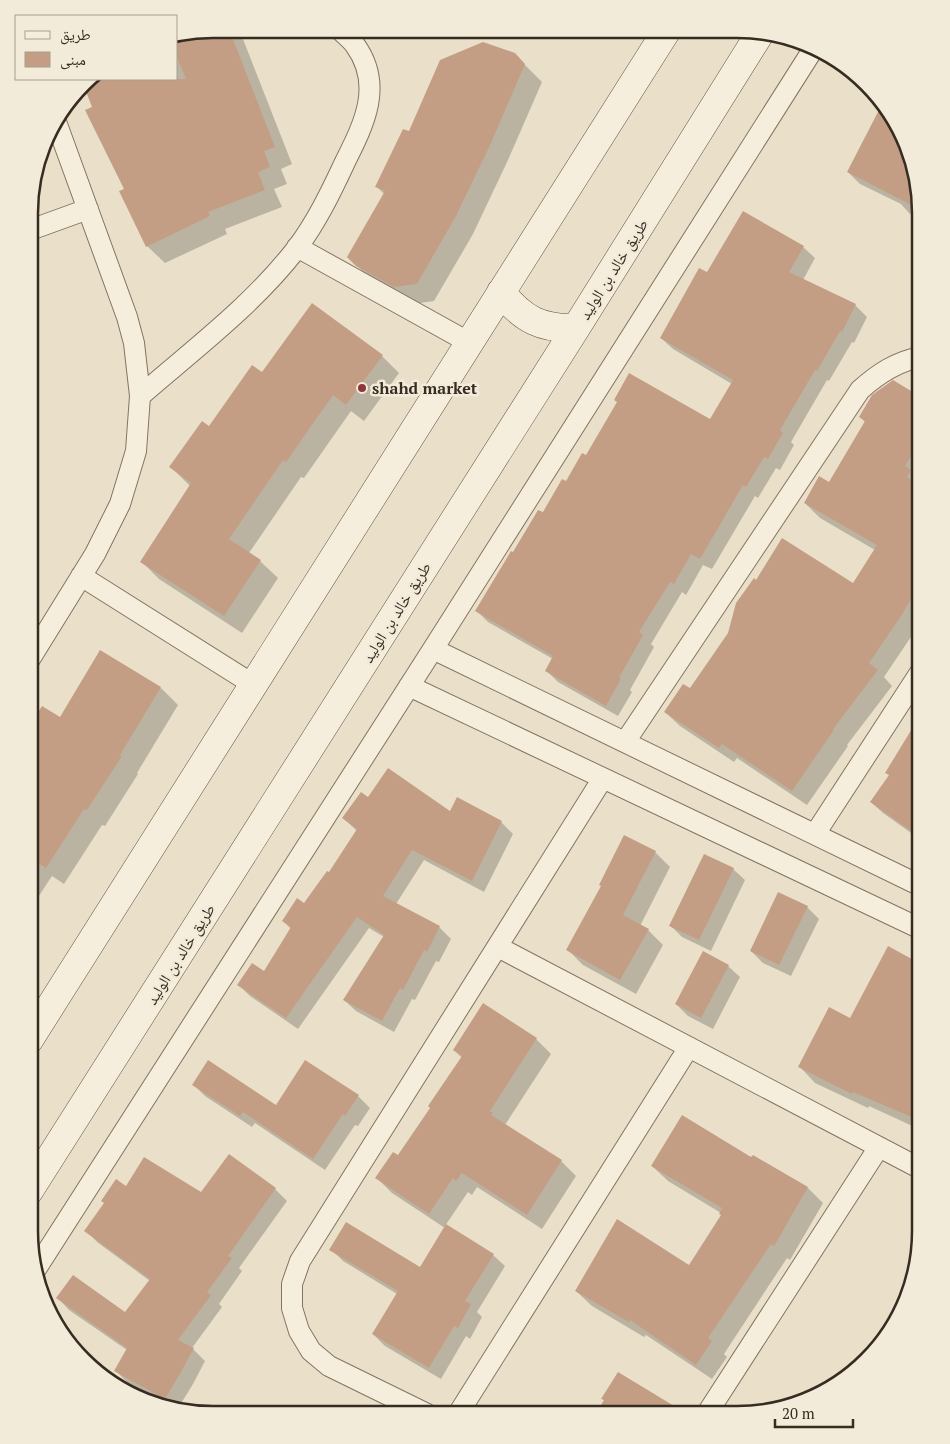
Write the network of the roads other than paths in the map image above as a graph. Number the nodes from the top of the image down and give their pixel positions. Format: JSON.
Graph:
{"nodes":[{"id":1,"x":348,"y":38,"type":"edge"},
{"id":2,"x":662,"y":38,"type":"edge"},
{"id":3,"x":756,"y":39,"type":"edge"},
{"id":4,"x":810,"y":54,"type":"edge"},
{"id":5,"x":59,"y":130,"type":"edge"},
{"id":6,"x":88,"y":209,"type":"junction"},
{"id":7,"x":38,"y":227,"type":"edge"},
{"id":8,"x":297,"y":247,"type":"junction"},
{"id":9,"x":501,"y":292,"type":"junction"},
{"id":10,"x":576,"y":328,"type":"junction"},
{"id":11,"x":470,"y":342,"type":"junction"},
{"id":12,"x":912,"y":359,"type":"edge"},
{"id":13,"x":140,"y":396,"type":"junction"},
{"id":14,"x":81,"y":576,"type":"junction"},
{"id":15,"x":38,"y":646,"type":"edge"},
{"id":16,"x":434,"y":649,"type":"junction"},
{"id":17,"x":254,"y":685,"type":"junction"},
{"id":18,"x":912,"y":685,"type":"edge"},
{"id":19,"x":409,"y":686,"type":"junction"},
{"id":20,"x":625,"y":742,"type":"junction"},
{"id":21,"x":603,"y":778,"type":"junction"},
{"id":22,"x":815,"y":834,"type":"junction"},
{"id":23,"x":912,"y":882,"type":"edge"},
{"id":24,"x":912,"y":925,"type":"edge"},
{"id":25,"x":498,"y":947,"type":"junction"},
{"id":26,"x":38,"y":1026,"type":"edge"},
{"id":27,"x":689,"y":1047,"type":"junction"},
{"id":28,"x":879,"y":1147,"type":"junction"},
{"id":29,"x":912,"y":1164,"type":"edge"},
{"id":30,"x":38,"y":1177,"type":"edge"},
{"id":31,"x":40,"y":1262,"type":"edge"},
{"id":32,"x":411,"y":1406,"type":"edge"},
{"id":33,"x":463,"y":1406,"type":"edge"},
{"id":34,"x":712,"y":1406,"type":"edge"}],
"edges":[{"from":1,"to":8,"type":"street"},
{"from":2,"to":9,"type":"street"},
{"from":3,"to":10,"type":"street","name":"طريق خالد بن الوليد"},
{"from":4,"to":16,"type":"street"},
{"from":5,"to":6,"type":"street"},
{"from":6,"to":7,"type":"street"},
{"from":6,"to":13,"type":"street"},
{"from":8,"to":11,"type":"street"},
{"from":8,"to":13,"type":"street"},
{"from":9,"to":10,"type":"street"},
{"from":9,"to":11,"type":"street"},
{"from":10,"to":30,"type":"street","name":"طريق خالد بن الوليد"},
{"from":11,"to":17,"type":"street"},
{"from":12,"to":20,"type":"street"},
{"from":13,"to":14,"type":"street"},
{"from":14,"to":15,"type":"street"},
{"from":14,"to":17,"type":"street"},
{"from":16,"to":19,"type":"street"},
{"from":16,"to":20,"type":"street"},
{"from":17,"to":26,"type":"street"},
{"from":18,"to":22,"type":"street"},
{"from":19,"to":21,"type":"street"},
{"from":19,"to":31,"type":"street"},
{"from":20,"to":22,"type":"street"},
{"from":21,"to":24,"type":"street"},
{"from":21,"to":25,"type":"street"},
{"from":22,"to":23,"type":"street"},
{"from":25,"to":27,"type":"street"},
{"from":25,"to":32,"type":"street"},
{"from":27,"to":28,"type":"street"},
{"from":27,"to":33,"type":"street"},
{"from":28,"to":29,"type":"street"},
{"from":28,"to":34,"type":"street"}]}
